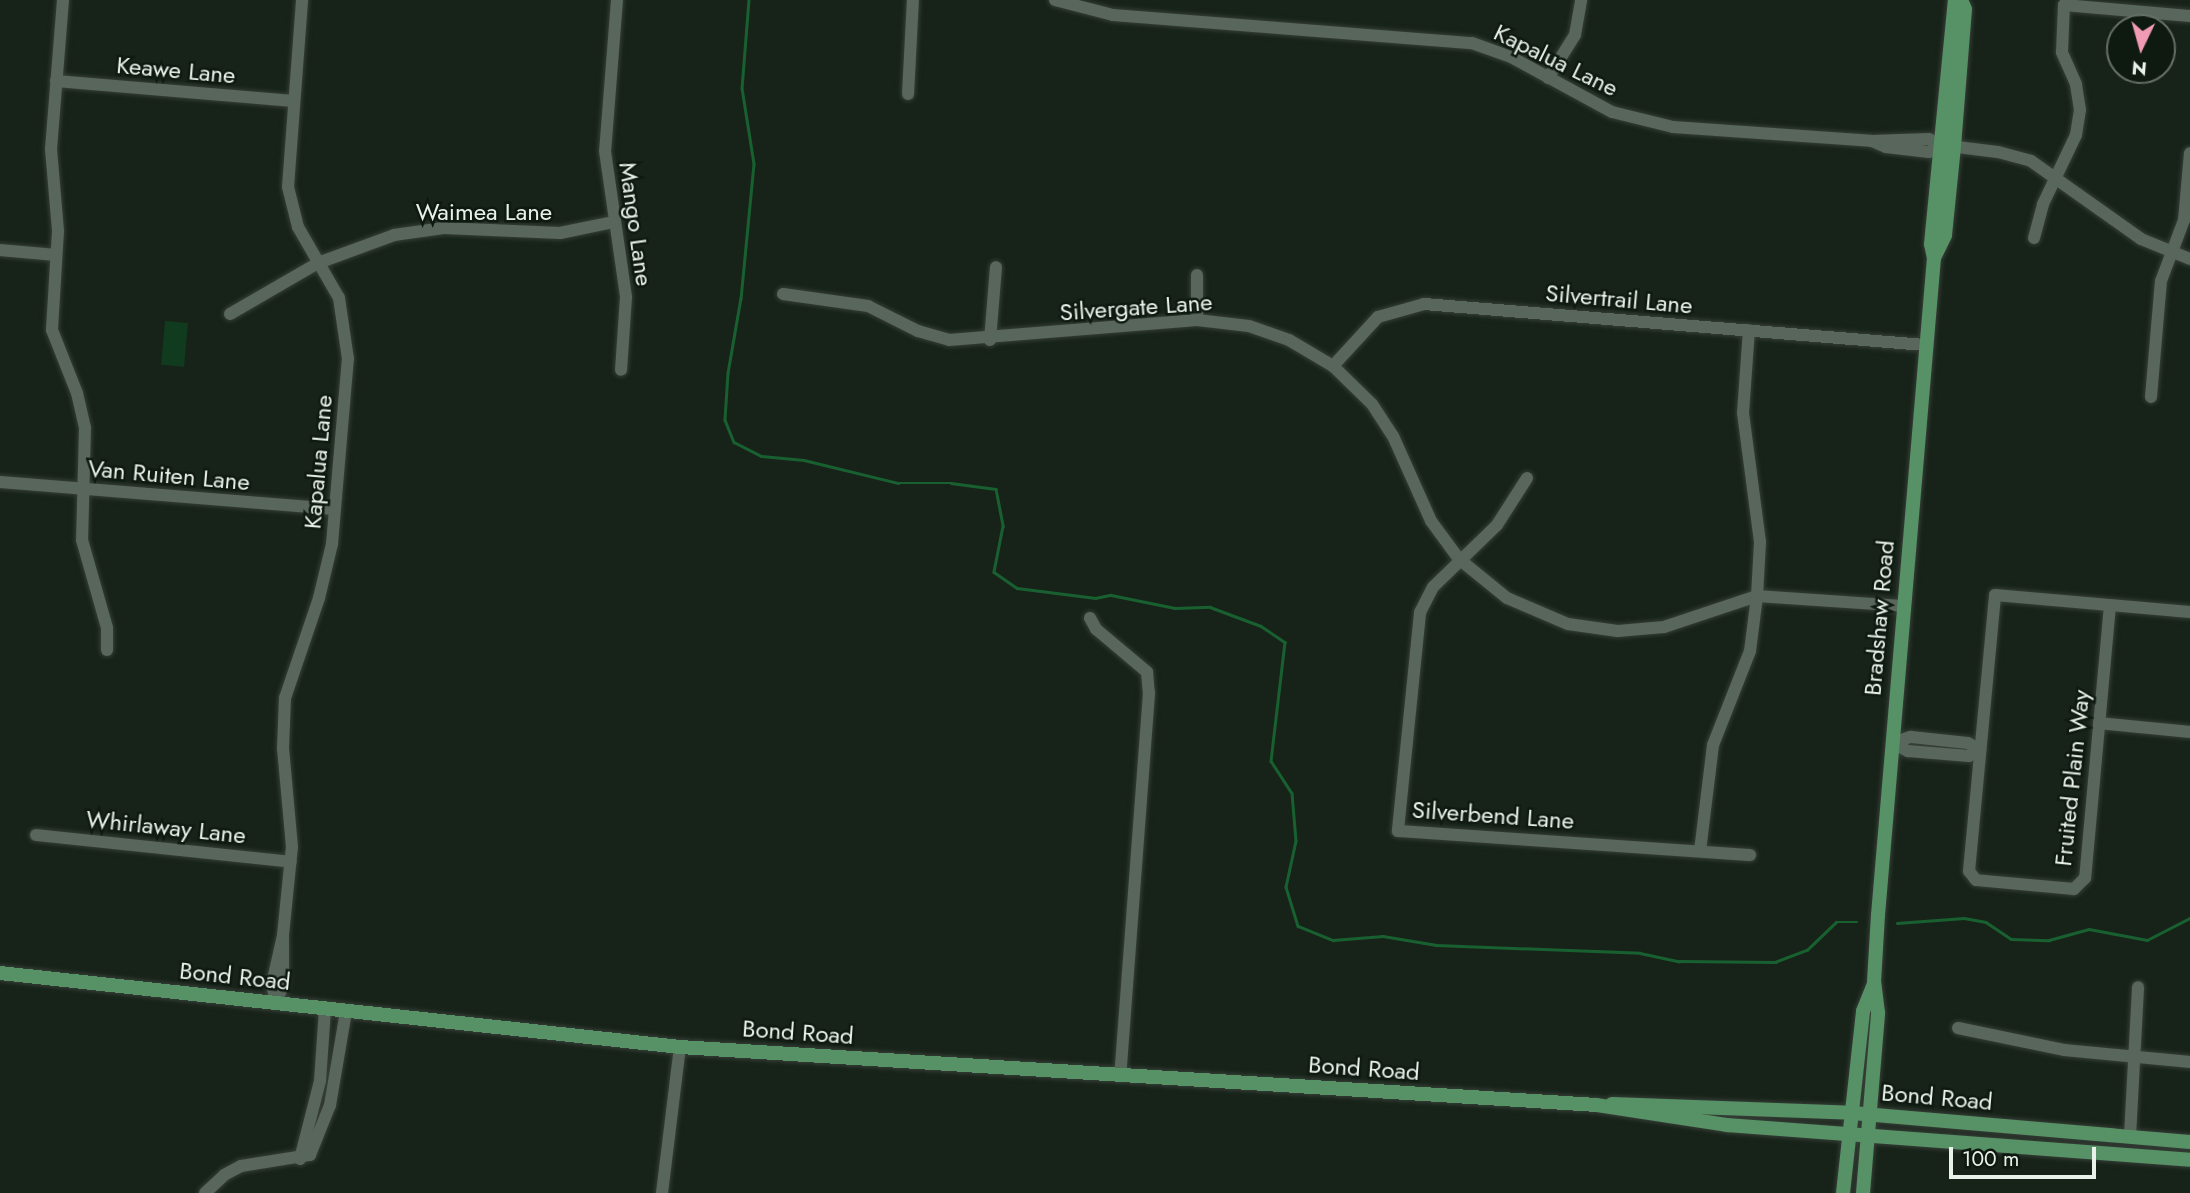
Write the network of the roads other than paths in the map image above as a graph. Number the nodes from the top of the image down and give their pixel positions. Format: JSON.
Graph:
{"nodes":[{"id":1,"x":63,"y":0,"type":"edge"},
{"id":2,"x":302,"y":0,"type":"edge"},
{"id":3,"x":617,"y":0,"type":"edge"},
{"id":4,"x":913,"y":0,"type":"edge"},
{"id":5,"x":1055,"y":0,"type":"edge"},
{"id":6,"x":1581,"y":0,"type":"edge"},
{"id":7,"x":1955,"y":0,"type":"edge"},
{"id":8,"x":1961,"y":0,"type":"edge"},
{"id":9,"x":2190,"y":16,"type":"edge"},
{"id":10,"x":1548,"y":78,"type":"junction"},
{"id":11,"x":56,"y":81,"type":"junction"},
{"id":12,"x":908,"y":94,"type":"dead end"},
{"id":13,"x":293,"y":101,"type":"junction"},
{"id":14,"x":1948,"y":146,"type":"junction"},
{"id":15,"x":2190,"y":153,"type":"edge"},
{"id":16,"x":2056,"y":178,"type":"junction"},
{"id":17,"x":613,"y":222,"type":"junction"},
{"id":18,"x":2034,"y":238,"type":"dead end"},
{"id":19,"x":0,"y":250,"type":"edge"},
{"id":20,"x":56,"y":255,"type":"junction"},
{"id":21,"x":2173,"y":255,"type":"junction"},
{"id":22,"x":2190,"y":259,"type":"edge"},
{"id":23,"x":318,"y":263,"type":"junction"},
{"id":24,"x":996,"y":267,"type":"dead end"},
{"id":25,"x":1197,"y":275,"type":"dead end"},
{"id":26,"x":783,"y":295,"type":"dead end"},
{"id":27,"x":230,"y":314,"type":"dead end"},
{"id":28,"x":1197,"y":320,"type":"junction"},
{"id":29,"x":1749,"y":330,"type":"junction"},
{"id":30,"x":990,"y":340,"type":"junction"},
{"id":31,"x":1925,"y":345,"type":"junction"},
{"id":32,"x":1333,"y":366,"type":"junction"},
{"id":33,"x":621,"y":370,"type":"dead end"},
{"id":34,"x":2151,"y":397,"type":"dead end"},
{"id":35,"x":1527,"y":478,"type":"dead end"},
{"id":36,"x":0,"y":482,"type":"edge"},
{"id":37,"x":82,"y":489,"type":"junction"},
{"id":38,"x":335,"y":509,"type":"junction"},
{"id":39,"x":1459,"y":559,"type":"junction"},
{"id":40,"x":1757,"y":596,"type":"junction"},
{"id":41,"x":2110,"y":605,"type":"junction"},
{"id":42,"x":1902,"y":606,"type":"junction"},
{"id":43,"x":2190,"y":612,"type":"edge"},
{"id":44,"x":1090,"y":618,"type":"dead end"},
{"id":45,"x":107,"y":650,"type":"dead end"},
{"id":46,"x":2099,"y":723,"type":"junction"},
{"id":47,"x":2190,"y":732,"type":"edge"},
{"id":48,"x":1892,"y":743,"type":"junction"},
{"id":49,"x":1980,"y":750,"type":"junction"},
{"id":50,"x":36,"y":835,"type":"dead end"},
{"id":51,"x":1700,"y":851,"type":"junction"},
{"id":52,"x":1750,"y":855,"type":"dead end"},
{"id":53,"x":291,"y":862,"type":"junction"},
{"id":54,"x":0,"y":974,"type":"edge"},
{"id":55,"x":1874,"y":982,"type":"junction"},
{"id":56,"x":2138,"y":987,"type":"dead end"},
{"id":57,"x":276,"y":1003,"type":"junction"},
{"id":58,"x":325,"y":1009,"type":"junction"},
{"id":59,"x":346,"y":1011,"type":"junction"},
{"id":60,"x":1958,"y":1028,"type":"dead end"},
{"id":61,"x":680,"y":1047,"type":"junction"},
{"id":62,"x":2136,"y":1057,"type":"junction"},
{"id":63,"x":2190,"y":1062,"type":"edge"},
{"id":64,"x":1119,"y":1075,"type":"junction"},
{"id":65,"x":1596,"y":1105,"type":"junction"},
{"id":66,"x":1751,"y":1108,"type":"junction"},
{"id":67,"x":1852,"y":1113,"type":"junction"},
{"id":68,"x":1869,"y":1114,"type":"junction"},
{"id":69,"x":1671,"y":1119,"type":"junction"},
{"id":70,"x":1849,"y":1133,"type":"junction"},
{"id":71,"x":1868,"y":1135,"type":"junction"},
{"id":72,"x":2130,"y":1136,"type":"junction"},
{"id":73,"x":2190,"y":1142,"type":"edge"},
{"id":74,"x":300,"y":1159,"type":"junction"},
{"id":75,"x":2190,"y":1160,"type":"edge"},
{"id":76,"x":205,"y":1193,"type":"edge"},
{"id":77,"x":662,"y":1193,"type":"edge"},
{"id":78,"x":1843,"y":1193,"type":"edge"},
{"id":79,"x":1863,"y":1193,"type":"edge"}],
"edges":[{"from":1,"to":11,"type":"street"},
{"from":2,"to":13,"type":"street","name":"Kapalua Lane"},
{"from":3,"to":17,"type":"street","name":"Mango Lane"},
{"from":4,"to":12,"type":"street"},
{"from":5,"to":10,"type":"street","name":"Kapalua Lane"},
{"from":6,"to":10,"type":"street"},
{"from":7,"to":14,"type":"main road","name":"Bradshaw Road"},
{"from":8,"to":14,"type":"main road","name":"Bradshaw Road"},
{"from":9,"to":16,"type":"street"},
{"from":10,"to":14,"type":"street","name":"Kapalua Lane"},
{"from":11,"to":13,"type":"street","name":"Keawe Lane"},
{"from":11,"to":20,"type":"street"},
{"from":13,"to":23,"type":"street","name":"Kapalua Lane"},
{"from":14,"to":16,"type":"street"},
{"from":14,"to":31,"type":"main road","name":"Bradshaw Road"},
{"from":15,"to":21,"type":"street"},
{"from":16,"to":18,"type":"street"},
{"from":16,"to":21,"type":"street"},
{"from":17,"to":23,"type":"street","name":"Waimea Lane"},
{"from":17,"to":33,"type":"street","name":"Mango Lane"},
{"from":19,"to":20,"type":"street"},
{"from":20,"to":37,"type":"street"},
{"from":21,"to":22,"type":"street"},
{"from":21,"to":34,"type":"street"},
{"from":23,"to":27,"type":"street","name":"Waimea Lane"},
{"from":23,"to":38,"type":"street","name":"Kapalua Lane"},
{"from":24,"to":30,"type":"street"},
{"from":25,"to":28,"type":"street"},
{"from":26,"to":30,"type":"street","name":"Silvergate Lane"},
{"from":28,"to":30,"type":"street","name":"Silvergate Lane"},
{"from":28,"to":32,"type":"street","name":"Silvergate Lane"},
{"from":29,"to":31,"type":"street","name":"Silvertrail Lane"},
{"from":29,"to":32,"type":"street","name":"Silvertrail Lane"},
{"from":29,"to":40,"type":"street"},
{"from":31,"to":42,"type":"main road","name":"Bradshaw Road"},
{"from":32,"to":39,"type":"street","name":"Silvergate Lane"},
{"from":35,"to":39,"type":"street"},
{"from":36,"to":37,"type":"street","name":"Van Ruiten Lane"},
{"from":37,"to":38,"type":"street","name":"Van Ruiten Lane"},
{"from":37,"to":45,"type":"street"},
{"from":38,"to":53,"type":"street","name":"Kapalua Lane"},
{"from":39,"to":40,"type":"street","name":"Silvergate Lane"},
{"from":39,"to":51,"type":"street","name":"Silverbend Lane"},
{"from":40,"to":42,"type":"street","name":"Silvergate Lane"},
{"from":40,"to":51,"type":"street"},
{"from":41,"to":43,"type":"street"},
{"from":41,"to":46,"type":"street","name":"Fruited Plain Way"},
{"from":41,"to":49,"type":"street"},
{"from":42,"to":48,"type":"main road","name":"Bradshaw Road"},
{"from":44,"to":64,"type":"street"},
{"from":46,"to":47,"type":"street"},
{"from":46,"to":49,"type":"street","name":"Fruited Plain Way"},
{"from":48,"to":49,"type":"street"},
{"from":48,"to":55,"type":"main road","name":"Bradshaw Road"},
{"from":50,"to":53,"type":"street","name":"Whirlaway Lane"},
{"from":51,"to":52,"type":"street","name":"Silverbend Lane"},
{"from":53,"to":57,"type":"street","name":"Kapalua Lane"},
{"from":54,"to":57,"type":"main road","name":"Bond Road"},
{"from":55,"to":67,"type":"main road","name":"Bradshaw Road"},
{"from":55,"to":68,"type":"main road","name":"Bradshaw Road"},
{"from":56,"to":62,"type":"street"},
{"from":57,"to":58,"type":"main road","name":"Bond Road"},
{"from":58,"to":59,"type":"main road","name":"Bond Road"},
{"from":58,"to":74,"type":"street"},
{"from":59,"to":61,"type":"main road","name":"Bond Road"},
{"from":59,"to":74,"type":"street"},
{"from":60,"to":62,"type":"street"},
{"from":61,"to":64,"type":"main road","name":"Bond Road"},
{"from":61,"to":77,"type":"street"},
{"from":62,"to":63,"type":"street"},
{"from":62,"to":72,"type":"street"},
{"from":64,"to":65,"type":"main road","name":"Bond Road"},
{"from":65,"to":66,"type":"main road","name":"Bond Road"},
{"from":65,"to":69,"type":"main road","name":"Bond Road"},
{"from":66,"to":67,"type":"main road","name":"Bond Road"},
{"from":66,"to":69,"type":"main road"},
{"from":67,"to":68,"type":"main road","name":"Bond Road"},
{"from":67,"to":70,"type":"main road","name":"Bradshaw Road"},
{"from":68,"to":71,"type":"main road","name":"Bradshaw Road"},
{"from":68,"to":72,"type":"main road","name":"Bond Road"},
{"from":69,"to":70,"type":"main road","name":"Bond Road"},
{"from":70,"to":71,"type":"main road","name":"Bond Road"},
{"from":70,"to":78,"type":"main road","name":"Bradshaw Road"},
{"from":71,"to":75,"type":"main road","name":"Bond Road"},
{"from":71,"to":79,"type":"main road","name":"Bradshaw Road"},
{"from":72,"to":73,"type":"main road","name":"Bond Road"},
{"from":74,"to":76,"type":"street"}]}
